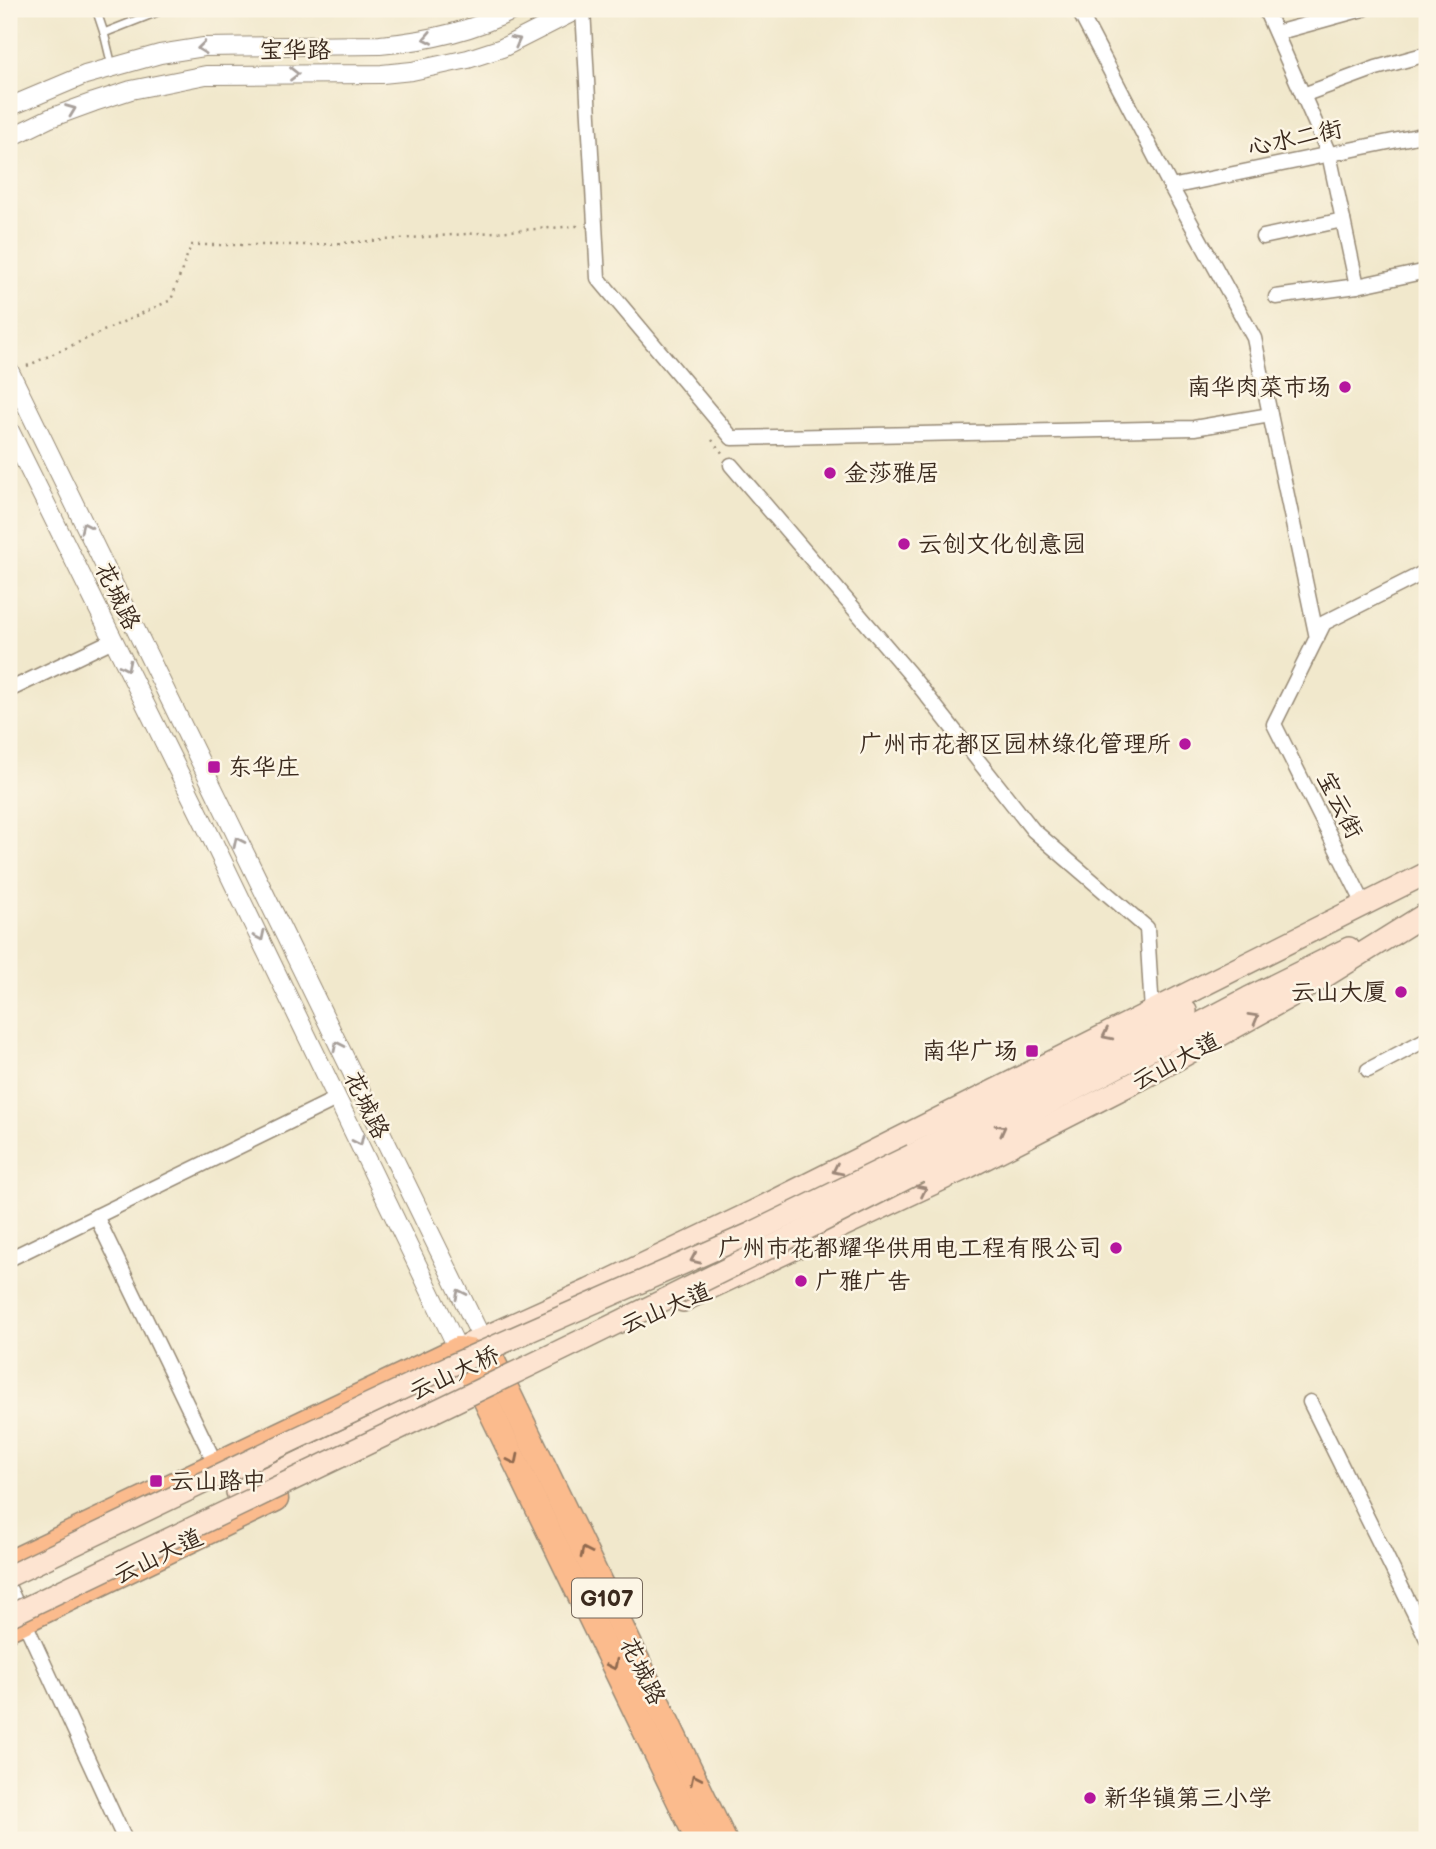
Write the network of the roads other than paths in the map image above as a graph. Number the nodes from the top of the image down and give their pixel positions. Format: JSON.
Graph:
{"nodes":[{"id":1,"x":96,"y":9,"type":"edge"},
{"id":2,"x":165,"y":9,"type":"edge"},
{"id":3,"x":516,"y":9,"type":"edge"},
{"id":4,"x":581,"y":9,"type":"edge"},
{"id":5,"x":1079,"y":9,"type":"edge"},
{"id":6,"x":1265,"y":9,"type":"edge"},
{"id":7,"x":1363,"y":9,"type":"edge"},
{"id":8,"x":104,"y":33,"type":"junction"},
{"id":9,"x":1276,"y":33,"type":"junction"},
{"id":10,"x":1427,"y":54,"type":"edge"},
{"id":11,"x":112,"y":66,"type":"junction"},
{"id":12,"x":1303,"y":95,"type":"junction"},
{"id":13,"x":9,"y":107,"type":"edge"},
{"id":14,"x":1427,"y":134,"type":"edge"},
{"id":15,"x":9,"y":138,"type":"edge"},
{"id":16,"x":1329,"y":154,"type":"junction"},
{"id":17,"x":1171,"y":187,"type":"junction"},
{"id":18,"x":1342,"y":220,"type":"junction"},
{"id":19,"x":1263,"y":237,"type":"dead end"},
{"id":20,"x":1427,"y":271,"type":"edge"},
{"id":21,"x":1357,"y":286,"type":"junction"},
{"id":22,"x":1276,"y":297,"type":"dead end"},
{"id":23,"x":10,"y":372,"type":"edge"},
{"id":24,"x":1270,"y":415,"type":"junction"},
{"id":25,"x":9,"y":429,"type":"edge"},
{"id":26,"x":731,"y":465,"type":"road end"},
{"id":27,"x":1427,"y":571,"type":"edge"},
{"id":28,"x":1317,"y":638,"type":"junction"},
{"id":29,"x":113,"y":640,"type":"junction"},
{"id":30,"x":9,"y":690,"type":"edge"},
{"id":31,"x":1427,"y":873,"type":"edge"},
{"id":32,"x":1391,"y":893,"type":"junction"},
{"id":33,"x":1365,"y":906,"type":"junction"},
{"id":34,"x":1427,"y":912,"type":"edge"},
{"id":35,"x":1152,"y":1012,"type":"junction"},
{"id":36,"x":1427,"y":1039,"type":"edge"},
{"id":37,"x":1368,"y":1070,"type":"dead end"},
{"id":38,"x":338,"y":1098,"type":"junction"},
{"id":39,"x":916,"y":1163,"type":"junction"},
{"id":40,"x":96,"y":1216,"type":"junction"},
{"id":41,"x":9,"y":1259,"type":"edge"},
{"id":42,"x":486,"y":1347,"type":"junction"},
{"id":43,"x":458,"y":1349,"type":"junction"},
{"id":44,"x":502,"y":1379,"type":"junction"},
{"id":45,"x":479,"y":1389,"type":"junction"},
{"id":46,"x":1310,"y":1402,"type":"dead end"},
{"id":47,"x":341,"y":1404,"type":"junction"},
{"id":48,"x":215,"y":1463,"type":"junction"},
{"id":49,"x":234,"y":1487,"type":"junction"},
{"id":50,"x":9,"y":1563,"type":"edge"},
{"id":51,"x":9,"y":1576,"type":"edge"},
{"id":52,"x":9,"y":1589,"type":"edge"},
{"id":53,"x":13,"y":1617,"type":"edge"},
{"id":54,"x":1427,"y":1639,"type":"edge"},
{"id":55,"x":125,"y":1840,"type":"edge"},
{"id":56,"x":698,"y":1840,"type":"edge"},
{"id":57,"x":724,"y":1840,"type":"edge"}],
"edges":[{"from":1,"to":8,"type":"lane"},
{"from":2,"to":8,"type":"lane"},
{"from":3,"to":11,"type":"street","name":"宝华路","one_way":true},
{"from":15,"to":4,"type":"street","name":"宝华路","one_way":true},
{"from":4,"to":24,"type":"street"},
{"from":5,"to":17,"type":"street"},
{"from":6,"to":9,"type":"street"},
{"from":7,"to":9,"type":"street"},
{"from":8,"to":11,"type":"lane"},
{"from":9,"to":12,"type":"street"},
{"from":10,"to":12,"type":"street"},
{"from":11,"to":13,"type":"street","name":"宝华路"},
{"from":12,"to":16,"type":"street"},
{"from":14,"to":16,"type":"street","name":"心水二街"},
{"from":16,"to":17,"type":"street","name":"心水二街"},
{"from":16,"to":18,"type":"street"},
{"from":17,"to":24,"type":"street"},
{"from":18,"to":19,"type":"street"},
{"from":18,"to":21,"type":"street"},
{"from":20,"to":21,"type":"street"},
{"from":21,"to":22,"type":"street"},
{"from":42,"to":23,"type":"street","name":"花城路","one_way":true},
{"from":24,"to":28,"type":"street"},
{"from":25,"to":29,"type":"street","name":"花城路"},
{"from":26,"to":35,"type":"street"},
{"from":27,"to":28,"type":"street"},
{"from":28,"to":33,"type":"street","name":"宝云街"},
{"from":29,"to":30,"type":"street"},
{"from":29,"to":38,"type":"street","name":"花城路","one_way":true},
{"from":31,"to":32,"type":"main road","name":"云山大道"},
{"from":32,"to":33,"type":"main road","name":"云山大道"},
{"from":32,"to":39,"type":"main road","name":"云山大道"},
{"from":33,"to":35,"type":"main road","name":"云山大道"},
{"from":39,"to":34,"type":"main road","name":"云山大道","one_way":true},
{"from":44,"to":34,"type":"main road","name":"云山大道","one_way":true},
{"from":35,"to":42,"type":"main road","name":"云山大道","one_way":true},
{"from":36,"to":37,"type":"street"},
{"from":38,"to":40,"type":"street"},
{"from":38,"to":43,"type":"street","name":"花城路","one_way":true},
{"from":39,"to":51,"type":"main road","name":"云山大桥","one_way":true,"bridge":true},
{"from":39,"to":53,"type":"main road","name":"云山大桥","bridge":true},
{"from":40,"to":41,"type":"street"},
{"from":40,"to":48,"type":"street"},
{"from":42,"to":43,"type":"highway"},
{"from":42,"to":44,"type":"highway","name":"花城路","number":"G107"},
{"from":42,"to":45,"type":"main road"},
{"from":43,"to":45,"type":"highway","name":"花城路","number":"G107"},
{"from":43,"to":47,"type":"highway"},
{"from":44,"to":45,"type":"highway","name":"云山大道"},
{"from":57,"to":44,"type":"highway","name":"花城路","number":"G107","one_way":true},
{"from":45,"to":49,"type":"main road"},
{"from":45,"to":53,"type":"highway","name":"云山大道"},
{"from":45,"to":56,"type":"highway","name":"花城路","number":"G107","one_way":true},
{"from":46,"to":54,"type":"street"},
{"from":47,"to":48,"type":"highway"},
{"from":47,"to":49,"type":"main road"},
{"from":48,"to":50,"type":"highway"},
{"from":49,"to":52,"type":"main road"},
{"from":49,"to":53,"type":"main road"},
{"from":52,"to":53,"type":"street"},
{"from":53,"to":55,"type":"street"}]}
